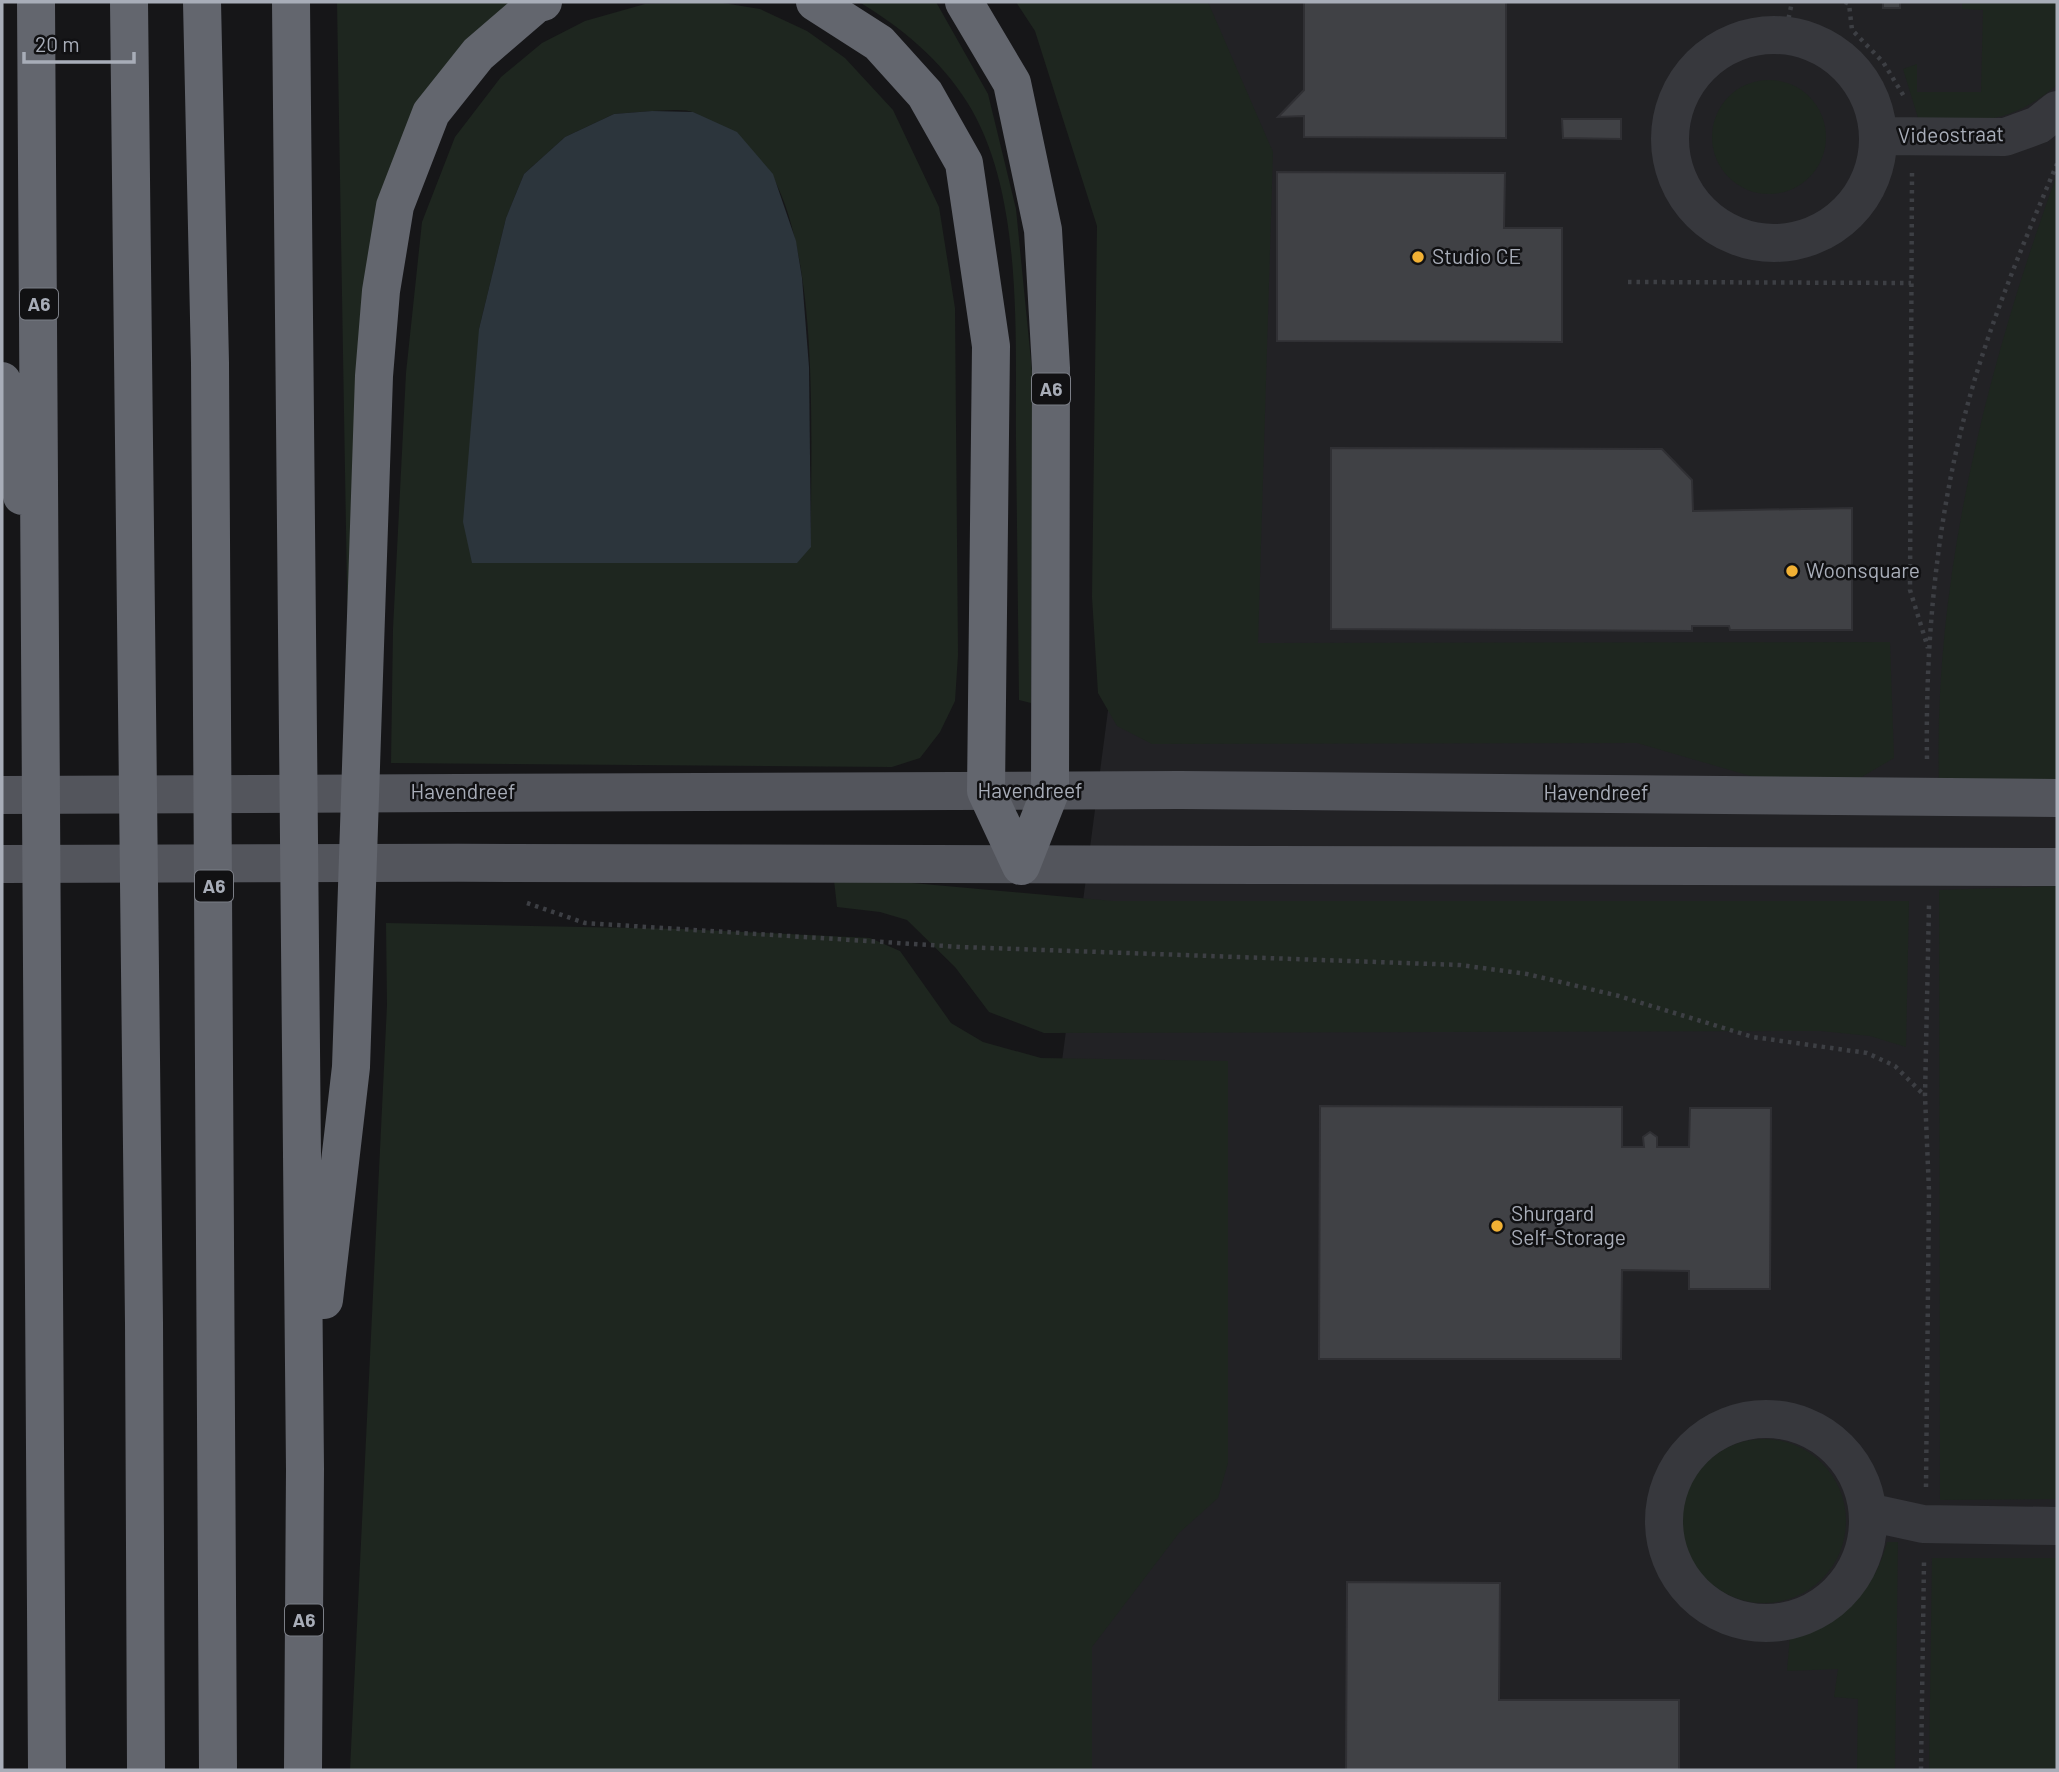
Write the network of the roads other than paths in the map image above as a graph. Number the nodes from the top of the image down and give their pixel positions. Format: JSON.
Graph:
{"nodes":[{"id":1,"x":36,"y":2,"type":"edge"},
{"id":2,"x":129,"y":2,"type":"edge"},
{"id":3,"x":202,"y":2,"type":"edge"},
{"id":4,"x":291,"y":2,"type":"edge"},
{"id":5,"x":543,"y":2,"type":"edge"},
{"id":6,"x":815,"y":2,"type":"edge"},
{"id":7,"x":964,"y":2,"type":"edge"},
{"id":8,"x":1788,"y":18,"type":"edge"},
{"id":9,"x":2057,"y":110,"type":"edge"},
{"id":10,"x":1896,"y":137,"type":"junction"},
{"id":11,"x":2,"y":381,"type":"edge"},
{"id":12,"x":41,"y":606,"type":"junction"},
{"id":13,"x":986,"y":791,"type":"junction"},
{"id":14,"x":1050,"y":792,"type":"junction"},
{"id":15,"x":2,"y":795,"type":"edge"},
{"id":16,"x":2057,"y":798,"type":"edge"},
{"id":17,"x":2,"y":864,"type":"edge"},
{"id":18,"x":1021,"y":866,"type":"junction"},
{"id":19,"x":2057,"y":867,"type":"edge"},
{"id":20,"x":305,"y":1469,"type":"junction"},
{"id":21,"x":1868,"y":1511,"type":"junction"},
{"id":22,"x":2057,"y":1526,"type":"edge"},
{"id":23,"x":47,"y":1770,"type":"edge"},
{"id":24,"x":146,"y":1770,"type":"edge"},
{"id":25,"x":218,"y":1770,"type":"edge"},
{"id":26,"x":303,"y":1770,"type":"edge"}],
"edges":[{"from":1,"to":12,"type":"highway","number":"A6"},
{"from":2,"to":24,"type":"highway"},
{"from":3,"to":25,"type":"highway","number":"A6"},
{"from":4,"to":20,"type":"highway","number":"A6"},
{"from":5,"to":20,"type":"highway","number":"A6"},
{"from":6,"to":13,"type":"highway"},
{"from":7,"to":14,"type":"highway","number":"A6"},
{"from":8,"to":10,"type":"street","name":"Videostraat"},
{"from":8,"to":10,"type":"street","name":"Videostraat"},
{"from":9,"to":10,"type":"street","name":"Videostraat"},
{"from":11,"to":12,"type":"highway","number":"A6"},
{"from":12,"to":23,"type":"highway","number":"A6"},
{"from":13,"to":14,"type":"main road","name":"Havendreef"},
{"from":13,"to":15,"type":"main road","name":"Havendreef"},
{"from":13,"to":18,"type":"highway"},
{"from":14,"to":16,"type":"main road","name":"Havendreef"},
{"from":14,"to":18,"type":"highway"},
{"from":17,"to":18,"type":"main road"},
{"from":18,"to":19,"type":"main road"},
{"from":20,"to":26,"type":"highway","number":"A6"},
{"from":21,"to":21,"type":"street"},
{"from":21,"to":22,"type":"street"}]}
